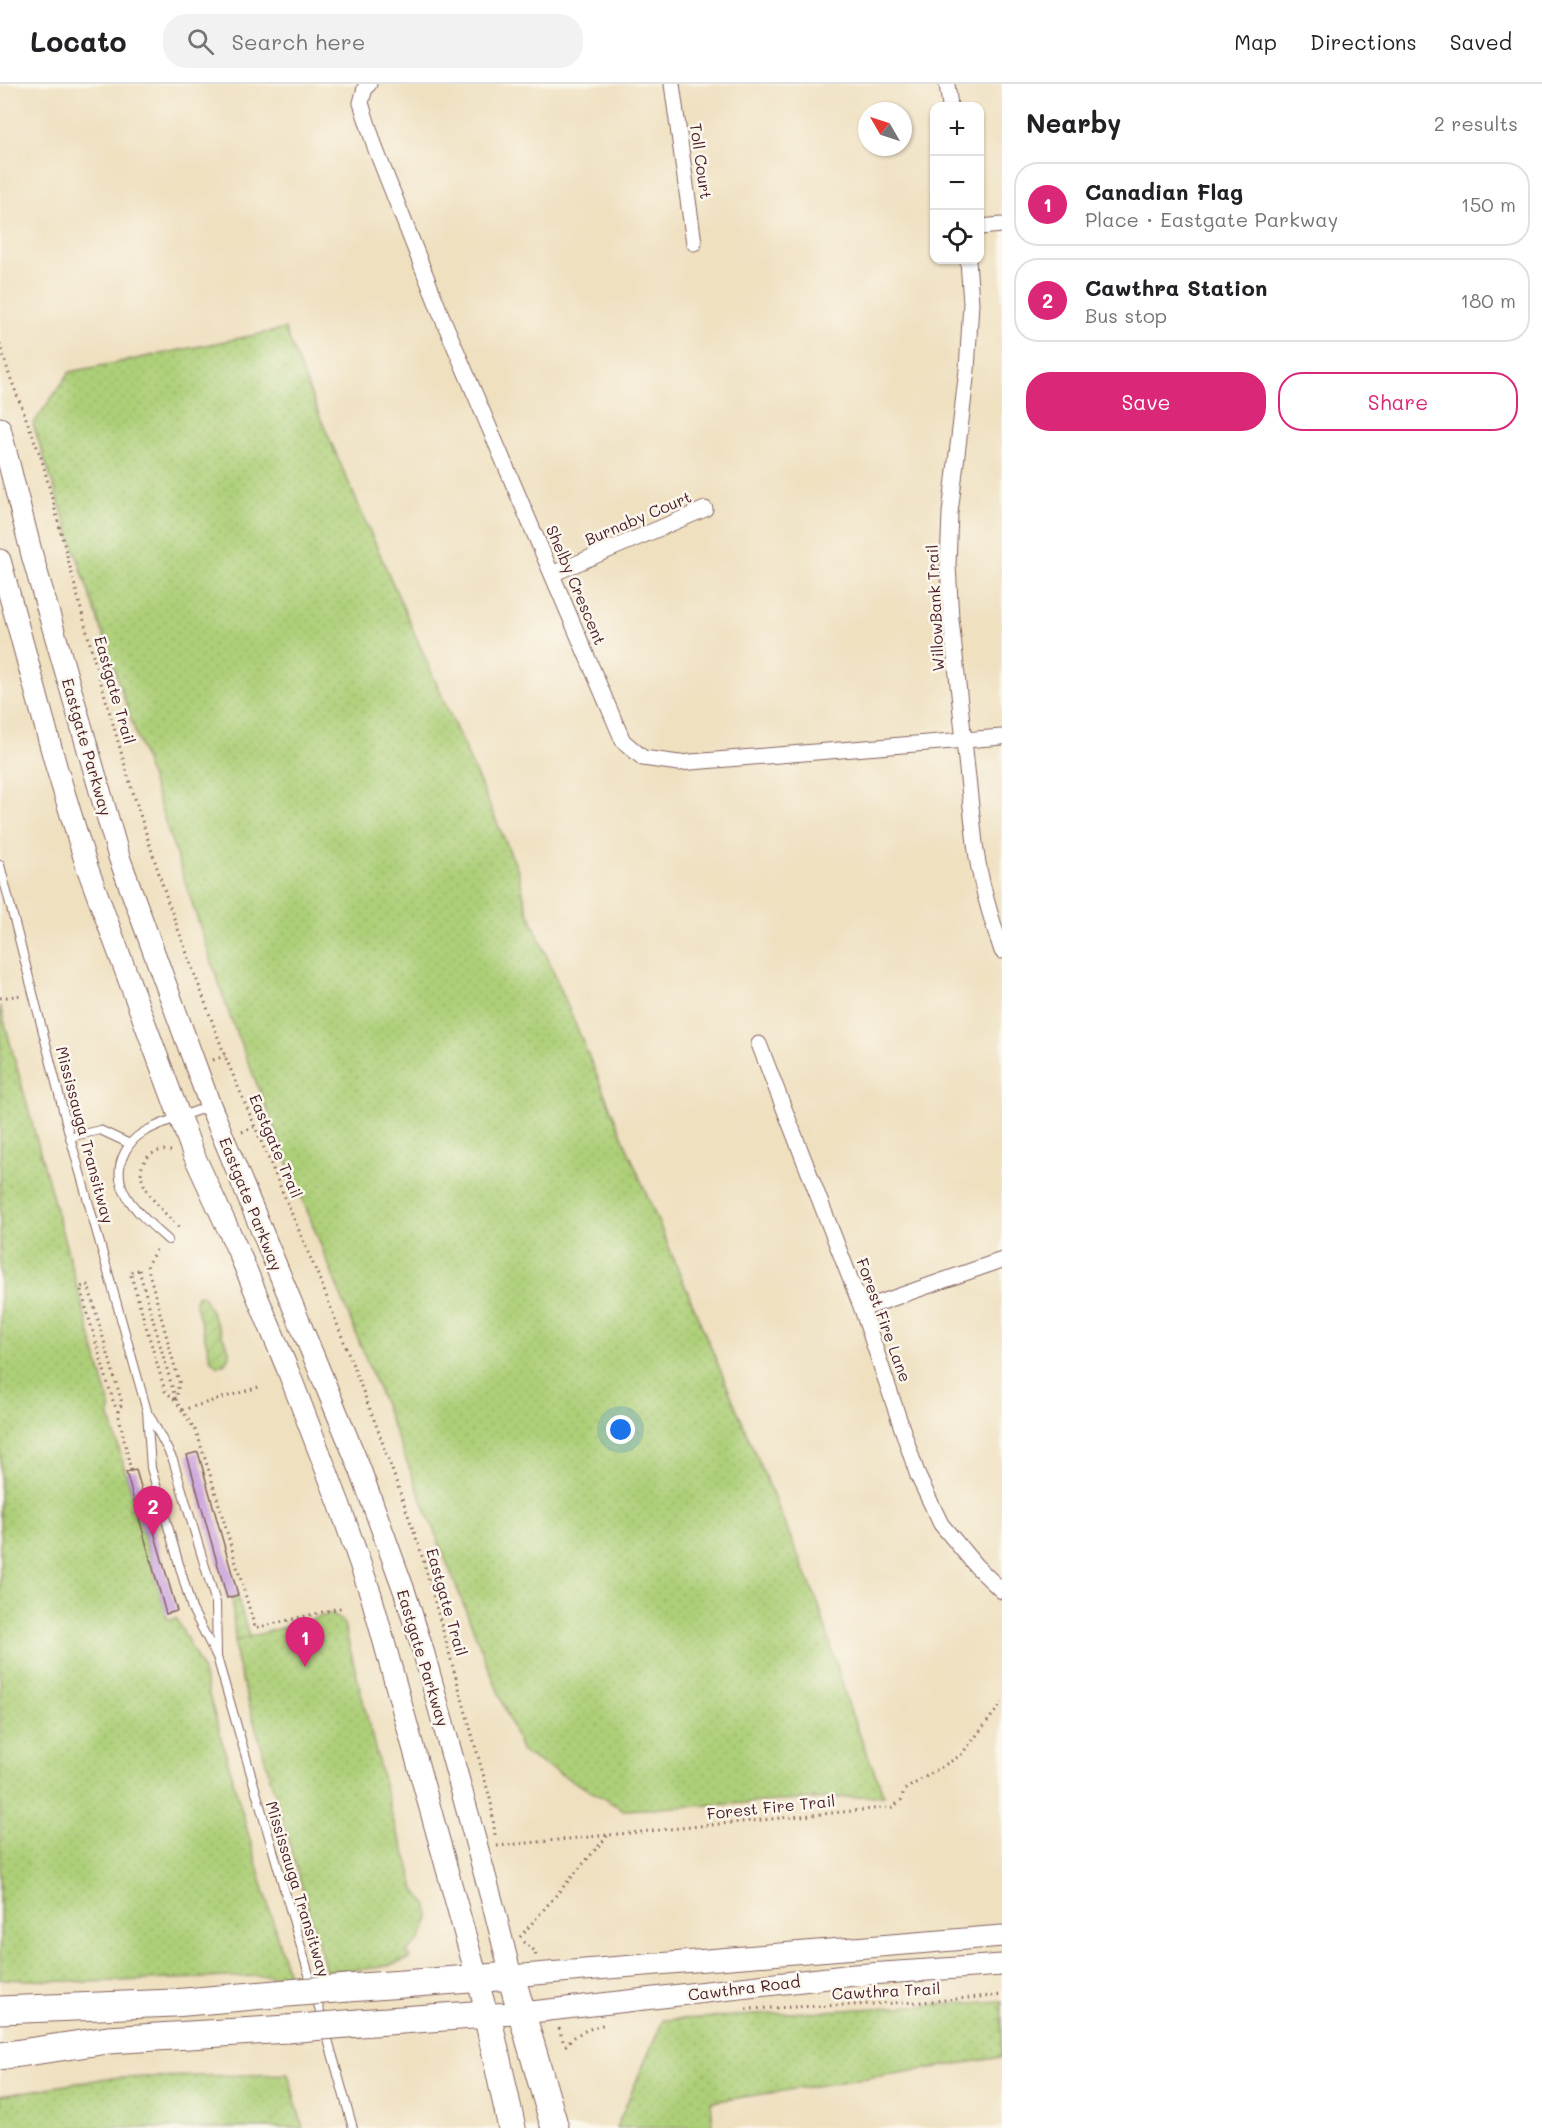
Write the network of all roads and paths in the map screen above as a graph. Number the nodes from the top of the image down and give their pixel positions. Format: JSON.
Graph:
{"nodes":[{"id":1,"x":369,"y":84,"type":"edge"},
{"id":2,"x":672,"y":84,"type":"edge"},
{"id":3,"x":947,"y":84,"type":"edge"},
{"id":4,"x":949,"y":102,"type":"edge"},
{"id":5,"x":1002,"y":225,"type":"edge"},
{"id":6,"x":984,"y":226,"type":"edge"},
{"id":7,"x":694,"y":243,"type":"dead end"},
{"id":8,"x":968,"y":264,"type":"edge"},
{"id":9,"x":0,"y":344,"type":"edge"},
{"id":10,"x":0,"y":428,"type":"edge"},
{"id":11,"x":705,"y":509,"type":"dead end"},
{"id":12,"x":0,"y":560,"type":"edge"},
{"id":13,"x":552,"y":574,"type":"junction"},
{"id":14,"x":1002,"y":737,"type":"edge"},
{"id":15,"x":964,"y":740,"type":"junction"},
{"id":16,"x":0,"y":865,"type":"edge"},
{"id":17,"x":1002,"y":951,"type":"edge"},
{"id":18,"x":33,"y":993,"type":"junction"},
{"id":19,"x":0,"y":998,"type":"edge"},
{"id":20,"x":759,"y":1044,"type":"dead end"},
{"id":21,"x":225,"y":1056,"type":"junction"},
{"id":22,"x":209,"y":1062,"type":"dead end"},
{"id":23,"x":210,"y":1106,"type":"junction"},
{"id":24,"x":180,"y":1118,"type":"junction"},
{"id":25,"x":254,"y":1127,"type":"junction"},
{"id":26,"x":237,"y":1134,"type":"dead end"},
{"id":27,"x":70,"y":1137,"type":"junction"},
{"id":28,"x":130,"y":1144,"type":"junction"},
{"id":29,"x":175,"y":1152,"type":"dead end"},
{"id":30,"x":181,"y":1230,"type":"dead end"},
{"id":31,"x":168,"y":1240,"type":"dead end"},
{"id":32,"x":156,"y":1250,"type":"dead end"},
{"id":33,"x":1002,"y":1260,"type":"edge"},
{"id":34,"x":862,"y":1309,"type":"junction"},
{"id":35,"x":259,"y":1387,"type":"dead end"},
{"id":36,"x":176,"y":1401,"type":"junction"},
{"id":37,"x":182,"y":1410,"type":"junction"},
{"id":38,"x":147,"y":1411,"type":"junction"},
{"id":39,"x":118,"y":1412,"type":"junction"},
{"id":40,"x":131,"y":1471,"type":"dead end"},
{"id":41,"x":1002,"y":1591,"type":"edge"},
{"id":42,"x":344,"y":1607,"type":"dead end"},
{"id":43,"x":217,"y":1657,"type":"junction"},
{"id":44,"x":1002,"y":1703,"type":"edge"},
{"id":45,"x":495,"y":1835,"type":"dead end"},
{"id":46,"x":609,"y":1835,"type":"junction"},
{"id":47,"x":499,"y":1856,"type":"dead end"},
{"id":48,"x":516,"y":1927,"type":"dead end"},
{"id":49,"x":1002,"y":1936,"type":"edge"},
{"id":50,"x":519,"y":1938,"type":"junction"},
{"id":51,"x":535,"y":1951,"type":"dead end"},
{"id":52,"x":1002,"y":1965,"type":"edge"},
{"id":53,"x":510,"y":1976,"type":"junction"},
{"id":54,"x":475,"y":1979,"type":"junction"},
{"id":55,"x":1002,"y":1995,"type":"edge"},
{"id":56,"x":737,"y":2009,"type":"dead end"},
{"id":57,"x":0,"y":2010,"type":"edge"},
{"id":58,"x":523,"y":2013,"type":"junction"},
{"id":59,"x":486,"y":2014,"type":"junction"},
{"id":60,"x":607,"y":2024,"type":"dead end"},
{"id":61,"x":564,"y":2044,"type":"dead end"},
{"id":62,"x":0,"y":2056,"type":"edge"},
{"id":63,"x":353,"y":2128,"type":"edge"},
{"id":64,"x":512,"y":2128,"type":"edge"},
{"id":65,"x":555,"y":2128,"type":"edge"}],
"edges":[{"from":1,"to":13,"type":"street","name":"Shelby Crescent"},
{"from":2,"to":7,"type":"street","name":"Toll Court"},
{"from":3,"to":4,"type":"street"},
{"from":5,"to":6,"type":"street"},
{"from":8,"to":15,"type":"street","name":"WillowBank Trail"},
{"from":9,"to":21,"type":"path","name":"Eastgate Trail"},
{"from":10,"to":23,"type":"main road","name":"Eastgate Parkway"},
{"from":11,"to":13,"type":"street","name":"Burnaby Court"},
{"from":12,"to":24,"type":"main road","name":"Eastgate Parkway"},
{"from":13,"to":15,"type":"street","name":"Shelby Crescent"},
{"from":14,"to":15,"type":"street","name":"Shelby Crescent"},
{"from":15,"to":17,"type":"street","name":"WillowBank Trail"},
{"from":16,"to":18,"type":"lane","name":"Mississauga Transitway"},
{"from":18,"to":19,"type":"path"},
{"from":18,"to":27,"type":"lane","name":"Mississauga Transitway"},
{"from":20,"to":34,"type":"street","name":"Forest Fire Lane"},
{"from":21,"to":22,"type":"path"},
{"from":21,"to":25,"type":"path","name":"Eastgate Trail"},
{"from":23,"to":24,"type":"lane"},
{"from":23,"to":53,"type":"main road","name":"Eastgate Parkway"},
{"from":24,"to":28,"type":"lane"},
{"from":24,"to":54,"type":"main road","name":"Eastgate Parkway"},
{"from":25,"to":26,"type":"path"},
{"from":25,"to":45,"type":"path","name":"Eastgate Trail"},
{"from":27,"to":28,"type":"lane"},
{"from":27,"to":38,"type":"lane","name":"Mississauga Transitway"},
{"from":28,"to":31,"type":"lane"},
{"from":29,"to":30,"type":"path"},
{"from":32,"to":36,"type":"path"},
{"from":33,"to":34,"type":"street"},
{"from":34,"to":41,"type":"street","name":"Forest Fire Lane"},
{"from":35,"to":37,"type":"path"},
{"from":36,"to":36,"type":"path"},
{"from":36,"to":37,"type":"path"},
{"from":37,"to":42,"type":"path"},
{"from":38,"to":43,"type":"lane","name":"Mississauga Transitway"},
{"from":38,"to":43,"type":"lane","name":"Mississauga Transitway"},
{"from":39,"to":39,"type":"path"},
{"from":39,"to":40,"type":"path"},
{"from":43,"to":63,"type":"lane","name":"Mississauga Transitway"},
{"from":44,"to":46,"type":"path","name":"Forest Fire Trail"},
{"from":46,"to":47,"type":"path","name":"Forest Fire Trail"},
{"from":46,"to":50,"type":"path"},
{"from":48,"to":50,"type":"path"},
{"from":49,"to":53,"type":"main road","name":"Cawthra Road"},
{"from":50,"to":51,"type":"path"},
{"from":52,"to":58,"type":"main road","name":"Cawthra Road"},
{"from":53,"to":54,"type":"highway"},
{"from":53,"to":58,"type":"highway"},
{"from":54,"to":57,"type":"highway","bridge":true},
{"from":54,"to":59,"type":"main road","name":"Eastgate Parkway"},
{"from":55,"to":56,"type":"path","name":"Cawthra Trail"},
{"from":58,"to":59,"type":"main road","name":"Cawthra Road"},
{"from":58,"to":65,"type":"highway"},
{"from":59,"to":62,"type":"highway","bridge":true},
{"from":59,"to":64,"type":"highway"},
{"from":60,"to":61,"type":"path"}]}
